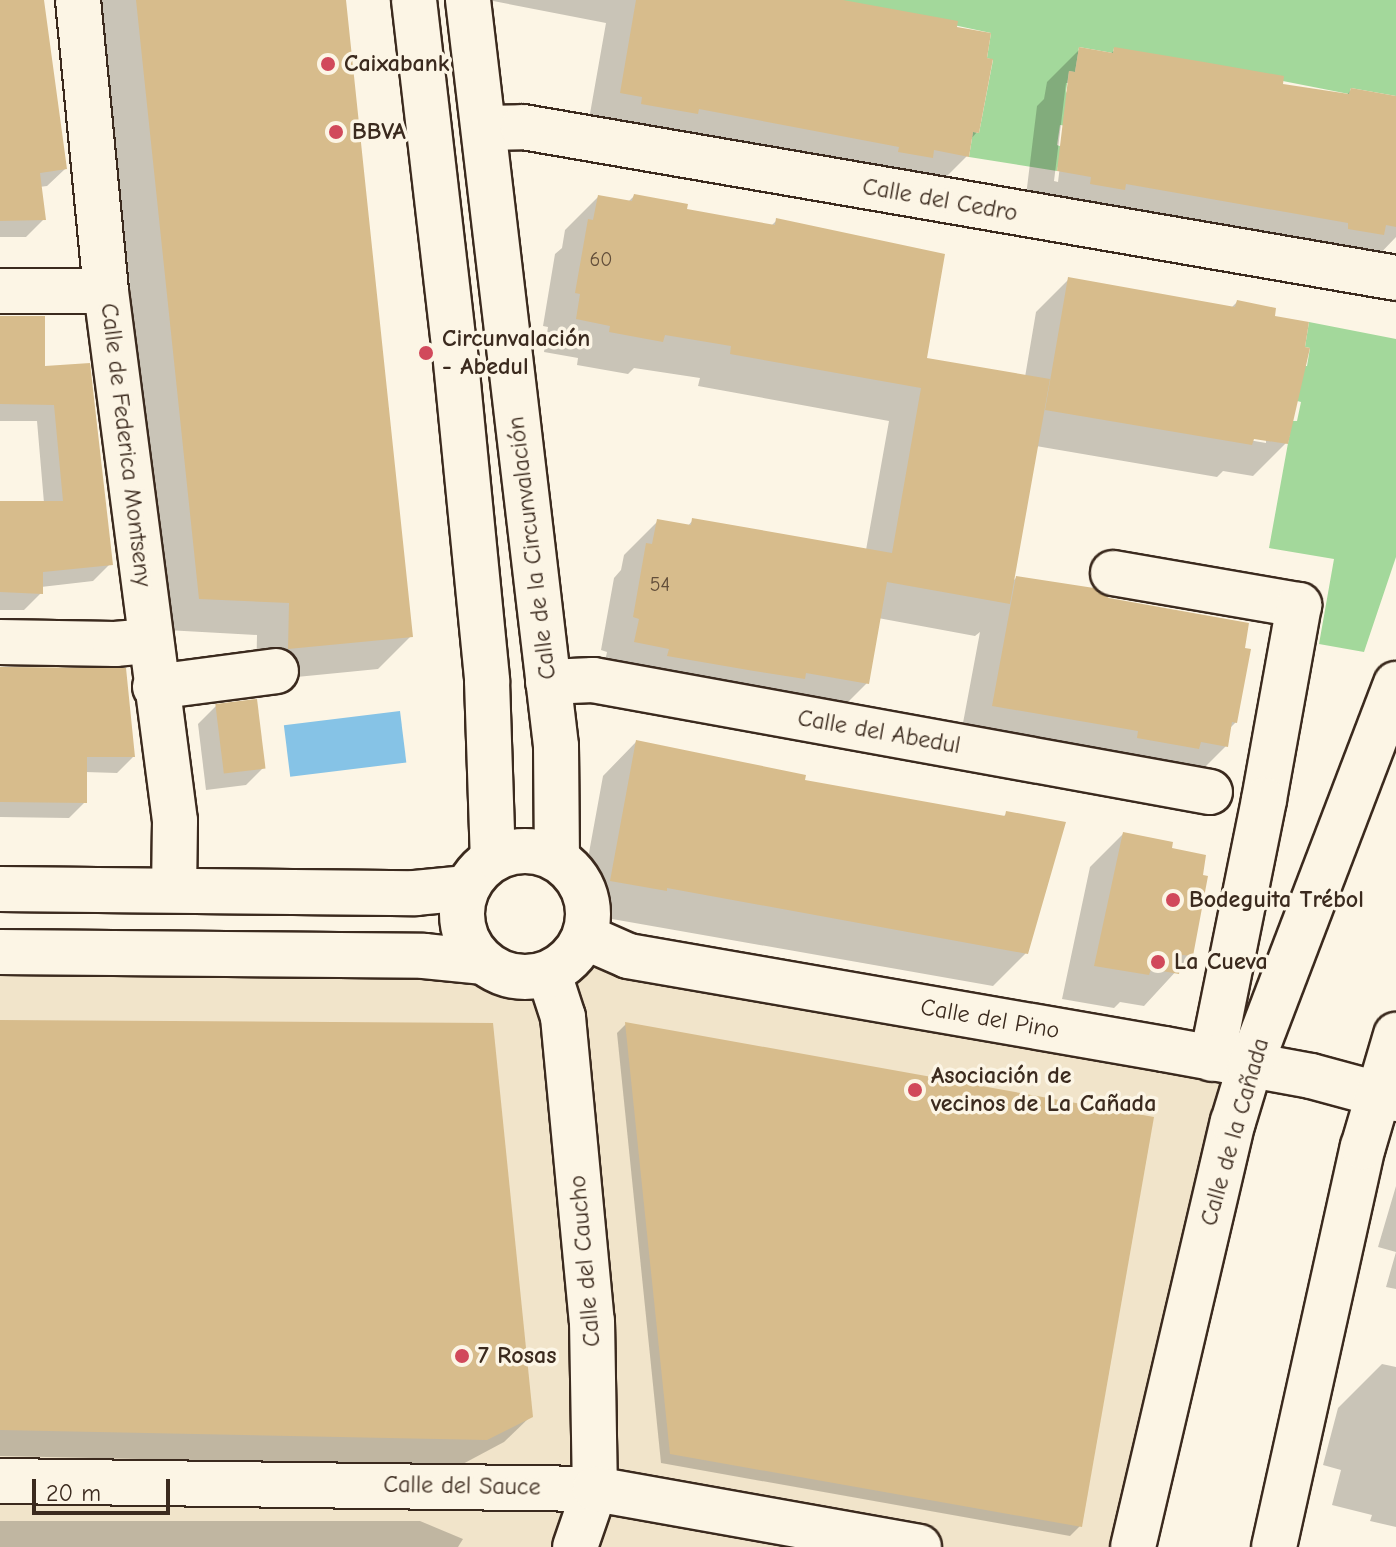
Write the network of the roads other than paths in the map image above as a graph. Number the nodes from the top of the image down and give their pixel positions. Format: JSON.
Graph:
{"nodes":[{"id":1,"x":78,"y":0,"type":"edge"},
{"id":2,"x":414,"y":0,"type":"edge"},
{"id":3,"x":468,"y":0,"type":"edge"},
{"id":4,"x":484,"y":128,"type":"junction"},
{"id":5,"x":1396,"y":278,"type":"edge"},
{"id":6,"x":0,"y":291,"type":"edge"},
{"id":7,"x":106,"y":291,"type":"junction"},
{"id":8,"x":1113,"y":573,"type":"dead end"},
{"id":9,"x":150,"y":641,"type":"junction"},
{"id":10,"x":0,"y":642,"type":"edge"},
{"id":11,"x":276,"y":671,"type":"dead end"},
{"id":12,"x":548,"y":682,"type":"junction"},
{"id":13,"x":1396,"y":684,"type":"edge"},
{"id":14,"x":155,"y":687,"type":"junction"},
{"id":15,"x":1210,"y":792,"type":"dead end"},
{"id":16,"x":557,"y":859,"type":"junction"},
{"id":17,"x":480,"y":873,"type":"junction"},
{"id":18,"x":0,"y":889,"type":"edge"},
{"id":19,"x":174,"y":890,"type":"junction"},
{"id":20,"x":585,"y":937,"type":"junction"},
{"id":21,"x":0,"y":952,"type":"edge"},
{"id":22,"x":482,"y":962,"type":"junction"},
{"id":23,"x":549,"y":974,"type":"junction"},
{"id":24,"x":1396,"y":1035,"type":"edge"},
{"id":25,"x":1231,"y":1062,"type":"junction"},
{"id":26,"x":1387,"y":1096,"type":"edge"},
{"id":27,"x":0,"y":1481,"type":"edge"},
{"id":28,"x":595,"y":1489,"type":"junction"},
{"id":29,"x":575,"y":1547,"type":"edge"},
{"id":30,"x":919,"y":1547,"type":"edge"},
{"id":31,"x":1133,"y":1547,"type":"edge"},
{"id":32,"x":1274,"y":1547,"type":"edge"}],
"edges":[{"from":1,"to":7,"type":"street","name":"Calle de Federica Montseny"},
{"from":2,"to":17,"type":"street"},
{"from":3,"to":4,"type":"street","name":"Calle de la Circunvalación"},
{"from":4,"to":5,"type":"street","name":"Calle del Cedro"},
{"from":4,"to":12,"type":"street","name":"Calle de la Circunvalación"},
{"from":6,"to":7,"type":"street"},
{"from":7,"to":9,"type":"street","name":"Calle de Federica Montseny"},
{"from":8,"to":25,"type":"street"},
{"from":9,"to":10,"type":"street"},
{"from":9,"to":14,"type":"street","name":"Calle de Federica Montseny"},
{"from":11,"to":14,"type":"street"},
{"from":12,"to":15,"type":"street","name":"Calle del Abedul"},
{"from":12,"to":16,"type":"street","name":"Calle de la Circunvalación"},
{"from":13,"to":25,"type":"street","name":"Calle de la Cañada"},
{"from":14,"to":19,"type":"street","name":"Calle de Federica Montseny"},
{"from":16,"to":17,"type":"street"},
{"from":16,"to":20,"type":"street"},
{"from":17,"to":19,"type":"street"},
{"from":17,"to":22,"type":"street"},
{"from":18,"to":19,"type":"street"},
{"from":20,"to":23,"type":"street"},
{"from":20,"to":25,"type":"street","name":"Calle del Pino"},
{"from":21,"to":22,"type":"street"},
{"from":22,"to":23,"type":"street"},
{"from":23,"to":28,"type":"street","name":"Calle del Caucho"},
{"from":24,"to":26,"type":"street"},
{"from":25,"to":26,"type":"street","name":"Calle del Pino"},
{"from":25,"to":31,"type":"street","name":"Calle de la Cañada"},
{"from":26,"to":32,"type":"street"},
{"from":27,"to":28,"type":"street","name":"Calle del Sauce"},
{"from":28,"to":29,"type":"street","name":"Calle del Caucho"},
{"from":28,"to":30,"type":"street","name":"Calle del Sauce"}]}
